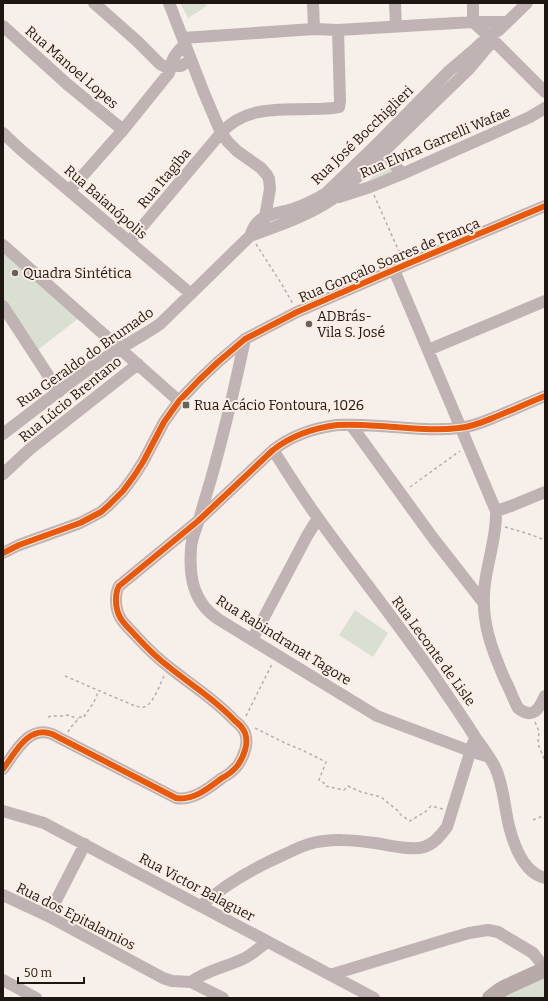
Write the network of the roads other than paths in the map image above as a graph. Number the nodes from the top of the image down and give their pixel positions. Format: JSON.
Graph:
{"nodes":[{"id":1,"x":94,"y":3,"type":"edge"},
{"id":2,"x":169,"y":3,"type":"edge"},
{"id":3,"x":313,"y":3,"type":"edge"},
{"id":4,"x":395,"y":3,"type":"edge"},
{"id":5,"x":473,"y":3,"type":"edge"},
{"id":6,"x":527,"y":3,"type":"edge"},
{"id":7,"x":473,"y":22,"type":"junction"},
{"id":8,"x":3,"y":26,"type":"edge"},
{"id":9,"x":396,"y":26,"type":"junction"},
{"id":10,"x":314,"y":30,"type":"junction"},
{"id":11,"x":338,"y":30,"type":"junction"},
{"id":12,"x":497,"y":32,"type":"junction"},
{"id":13,"x":184,"y":41,"type":"junction"},
{"id":14,"x":190,"y":60,"type":"junction"},
{"id":15,"x":170,"y":68,"type":"junction"},
{"id":16,"x":545,"y":92,"type":"edge"},
{"id":17,"x":545,"y":108,"type":"edge"},
{"id":18,"x":123,"y":130,"type":"junction"},
{"id":19,"x":3,"y":133,"type":"edge"},
{"id":20,"x":221,"y":133,"type":"junction"},
{"id":21,"x":381,"y":147,"type":"junction"},
{"id":22,"x":402,"y":174,"type":"junction"},
{"id":23,"x":70,"y":190,"type":"junction"},
{"id":24,"x":329,"y":196,"type":"junction"},
{"id":25,"x":545,"y":206,"type":"edge"},
{"id":26,"x":265,"y":217,"type":"junction"},
{"id":27,"x":264,"y":231,"type":"junction"},
{"id":28,"x":250,"y":236,"type":"junction"},
{"id":29,"x":129,"y":242,"type":"junction"},
{"id":30,"x":3,"y":245,"type":"edge"},
{"id":31,"x":399,"y":267,"type":"junction"},
{"id":32,"x":191,"y":294,"type":"junction"},
{"id":33,"x":545,"y":301,"type":"edge"},
{"id":34,"x":3,"y":306,"type":"edge"},
{"id":35,"x":7,"y":322,"type":"edge"},
{"id":36,"x":245,"y":339,"type":"junction"},
{"id":37,"x":119,"y":349,"type":"junction"},
{"id":38,"x":428,"y":350,"type":"junction"},
{"id":39,"x":138,"y":364,"type":"junction"},
{"id":40,"x":58,"y":392,"type":"junction"},
{"id":41,"x":545,"y":396,"type":"edge"},
{"id":42,"x":179,"y":401,"type":"junction"},
{"id":43,"x":351,"y":425,"type":"junction"},
{"id":44,"x":461,"y":428,"type":"junction"},
{"id":45,"x":3,"y":434,"type":"edge"},
{"id":46,"x":273,"y":450,"type":"junction"},
{"id":47,"x":3,"y":474,"type":"edge"},
{"id":48,"x":545,"y":492,"type":"edge"},
{"id":49,"x":496,"y":511,"type":"junction"},
{"id":50,"x":318,"y":518,"type":"junction"},
{"id":51,"x":198,"y":521,"type":"junction"},
{"id":52,"x":3,"y":553,"type":"edge"},
{"id":53,"x":483,"y":602,"type":"junction"},
{"id":54,"x":252,"y":640,"type":"junction"},
{"id":55,"x":545,"y":696,"type":"edge"},
{"id":56,"x":475,"y":736,"type":"junction"},
{"id":57,"x":470,"y":751,"type":"junction"},
{"id":58,"x":489,"y":757,"type":"junction"},
{"id":59,"x":3,"y":770,"type":"edge"},
{"id":60,"x":3,"y":811,"type":"edge"},
{"id":61,"x":85,"y":844,"type":"junction"},
{"id":62,"x":545,"y":878,"type":"edge"},
{"id":63,"x":3,"y":895,"type":"edge"},
{"id":64,"x":201,"y":906,"type":"junction"},
{"id":65,"x":48,"y":916,"type":"junction"},
{"id":66,"x":267,"y":942,"type":"junction"},
{"id":67,"x":545,"y":968,"type":"edge"},
{"id":68,"x":330,"y":975,"type":"junction"},
{"id":69,"x":3,"y":980,"type":"edge"},
{"id":70,"x":191,"y":982,"type":"junction"},
{"id":71,"x":36,"y":998,"type":"edge"},
{"id":72,"x":223,"y":998,"type":"edge"},
{"id":73,"x":374,"y":998,"type":"edge"},
{"id":74,"x":490,"y":998,"type":"edge"}],
"edges":[{"from":1,"to":15,"type":"street"},
{"from":2,"to":13,"type":"street"},
{"from":3,"to":10,"type":"street"},
{"from":4,"to":9,"type":"street"},
{"from":5,"to":7,"type":"street"},
{"from":6,"to":12,"type":"street","name":"Rua José Bocchiglieri"},
{"from":7,"to":9,"type":"street"},
{"from":7,"to":12,"type":"street"},
{"from":7,"to":12,"type":"street"},
{"from":8,"to":18,"type":"street","name":"Rua Manoel Lopes"},
{"from":9,"to":11,"type":"street"},
{"from":10,"to":11,"type":"street"},
{"from":10,"to":13,"type":"street"},
{"from":11,"to":20,"type":"street","name":"Rua Itagiba"},
{"from":12,"to":16,"type":"street"},
{"from":12,"to":21,"type":"street","name":"Rua José Bocchiglieri"},
{"from":13,"to":14,"type":"street"},
{"from":13,"to":15,"type":"street"},
{"from":14,"to":15,"type":"street"},
{"from":14,"to":20,"type":"street"},
{"from":15,"to":18,"type":"street"},
{"from":17,"to":22,"type":"street","name":"Rua Elvira Garrelli Wafae"},
{"from":18,"to":23,"type":"street"},
{"from":19,"to":23,"type":"street","name":"Rua Baianópolis"},
{"from":20,"to":26,"type":"street"},
{"from":20,"to":29,"type":"street","name":"Rua Itagiba"},
{"from":21,"to":22,"type":"street"},
{"from":21,"to":24,"type":"street","name":"Rua José Bocchiglieri"},
{"from":22,"to":24,"type":"street","name":"Rua Elvira Garrelli Wafae"},
{"from":23,"to":29,"type":"street","name":"Rua Baianópolis"},
{"from":24,"to":26,"type":"street","name":"Rua José Bocchiglieri"},
{"from":24,"to":27,"type":"street","name":"Rua José Bocchiglieri"},
{"from":25,"to":31,"type":"street","name":"Rua Gonçalo Soares de França"},
{"from":26,"to":27,"type":"street"},
{"from":26,"to":28,"type":"street"},
{"from":27,"to":28,"type":"street","name":"Rua José Bocchiglieri"},
{"from":28,"to":32,"type":"street","name":"Rua Geraldo do Brumado"},
{"from":29,"to":32,"type":"street","name":"Rua Baianópolis"},
{"from":30,"to":37,"type":"street"},
{"from":31,"to":36,"type":"street","name":"Rua Gonçalo Soares de França"},
{"from":31,"to":38,"type":"street"},
{"from":32,"to":37,"type":"street","name":"Rua Geraldo do Brumado"},
{"from":33,"to":38,"type":"street"},
{"from":34,"to":35,"type":"street"},
{"from":35,"to":40,"type":"street"},
{"from":36,"to":42,"type":"street","name":"Rua Gonçalo Soares de França"},
{"from":36,"to":51,"type":"street","name":"Rua Rabindranat Tagore"},
{"from":37,"to":39,"type":"street"},
{"from":37,"to":40,"type":"street","name":"Rua Geraldo do Brumado"},
{"from":38,"to":44,"type":"street"},
{"from":39,"to":42,"type":"street"},
{"from":39,"to":47,"type":"street","name":"Rua Lúcio Brentano"},
{"from":40,"to":45,"type":"street","name":"Rua Geraldo do Brumado"},
{"from":41,"to":44,"type":"street"},
{"from":42,"to":52,"type":"street","name":"Rua Gonçalo Soares de França"},
{"from":43,"to":44,"type":"street"},
{"from":43,"to":46,"type":"street"},
{"from":43,"to":53,"type":"street"},
{"from":44,"to":49,"type":"street"},
{"from":46,"to":50,"type":"street","name":"Rua Leconte de Lisle"},
{"from":46,"to":51,"type":"street"},
{"from":48,"to":49,"type":"street"},
{"from":49,"to":53,"type":"street"},
{"from":50,"to":54,"type":"street"},
{"from":50,"to":56,"type":"street","name":"Rua Leconte de Lisle"},
{"from":51,"to":54,"type":"street","name":"Rua Rabindranat Tagore"},
{"from":51,"to":59,"type":"street"},
{"from":53,"to":55,"type":"street"},
{"from":54,"to":57,"type":"street","name":"Rua Rabindranat Tagore"},
{"from":56,"to":57,"type":"street"},
{"from":56,"to":58,"type":"street","name":"Rua Leconte de Lisle"},
{"from":57,"to":58,"type":"street","name":"Rua Rabindranat Tagore"},
{"from":57,"to":64,"type":"street"},
{"from":58,"to":62,"type":"street","name":"Rua Leconte de Lisle"},
{"from":60,"to":61,"type":"street","name":"Rua Victor Balaguer"},
{"from":61,"to":64,"type":"street","name":"Rua Victor Balaguer"},
{"from":61,"to":65,"type":"street"},
{"from":63,"to":65,"type":"street","name":"Rua dos Epitalamios"},
{"from":64,"to":66,"type":"street","name":"Rua Victor Balaguer"},
{"from":65,"to":70,"type":"street","name":"Rua dos Epitalamios"},
{"from":66,"to":68,"type":"street","name":"Rua Victor Balaguer"},
{"from":66,"to":70,"type":"street"},
{"from":67,"to":68,"type":"street"},
{"from":67,"to":74,"type":"main road"},
{"from":68,"to":73,"type":"street","name":"Rua Victor Balaguer"},
{"from":69,"to":71,"type":"street"},
{"from":70,"to":72,"type":"street","name":"Rua dos Epitalamios"}]}
